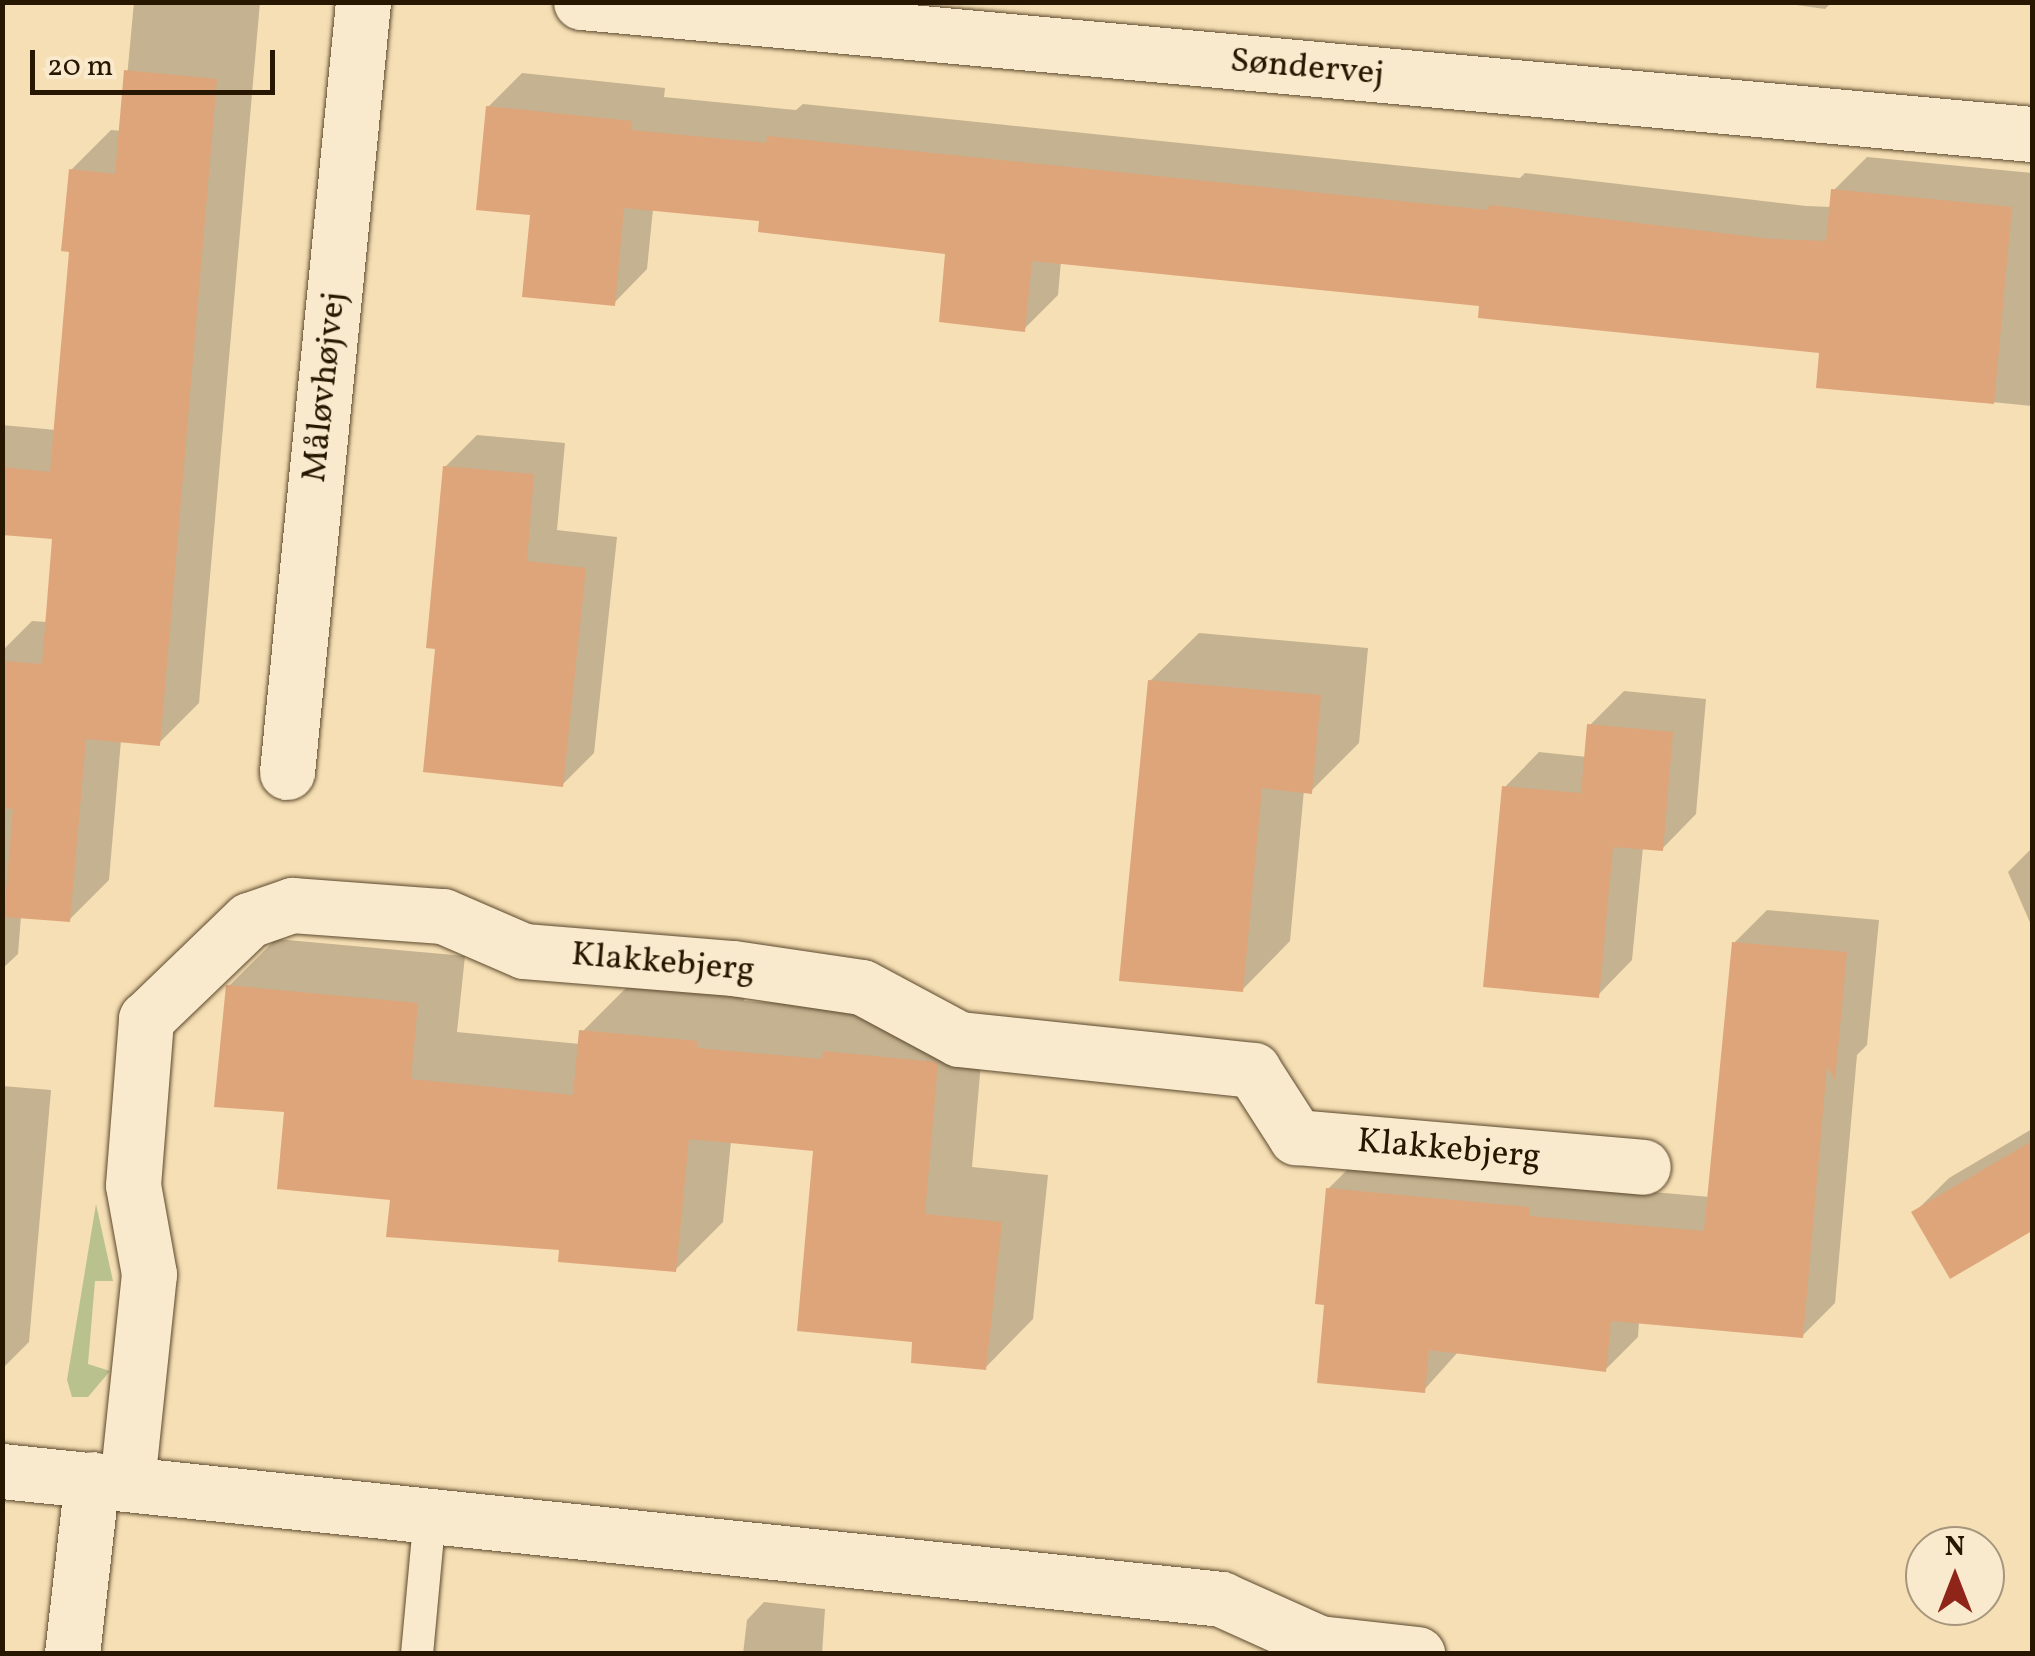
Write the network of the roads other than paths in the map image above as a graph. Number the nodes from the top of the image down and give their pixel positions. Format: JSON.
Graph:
{"nodes":[{"id":1,"x":363,"y":2,"type":"edge"},
{"id":2,"x":581,"y":2,"type":"edge"},
{"id":3,"x":2032,"y":134,"type":"edge"},
{"id":4,"x":287,"y":772,"type":"dead end"},
{"id":5,"x":1643,"y":1167,"type":"dead end"},
{"id":6,"x":2,"y":1472,"type":"edge"},
{"id":7,"x":109,"y":1481,"type":"junction"},
{"id":8,"x":430,"y":1514,"type":"junction"},
{"id":9,"x":1318,"y":1648,"type":"edge"},
{"id":10,"x":72,"y":1654,"type":"edge"},
{"id":11,"x":417,"y":1654,"type":"edge"},
{"id":12,"x":1417,"y":1654,"type":"edge"}],
"edges":[{"from":1,"to":4,"type":"street","name":"Måløvhøjvej"},
{"from":2,"to":3,"type":"street","name":"Søndervej"},
{"from":5,"to":7,"type":"street","name":"Klakkebjerg"},
{"from":6,"to":7,"type":"street"},
{"from":7,"to":8,"type":"street"},
{"from":7,"to":10,"type":"street","name":"Klakkebjerg"},
{"from":8,"to":9,"type":"street"},
{"from":8,"to":11,"type":"lane"},
{"from":9,"to":12,"type":"street"}]}
